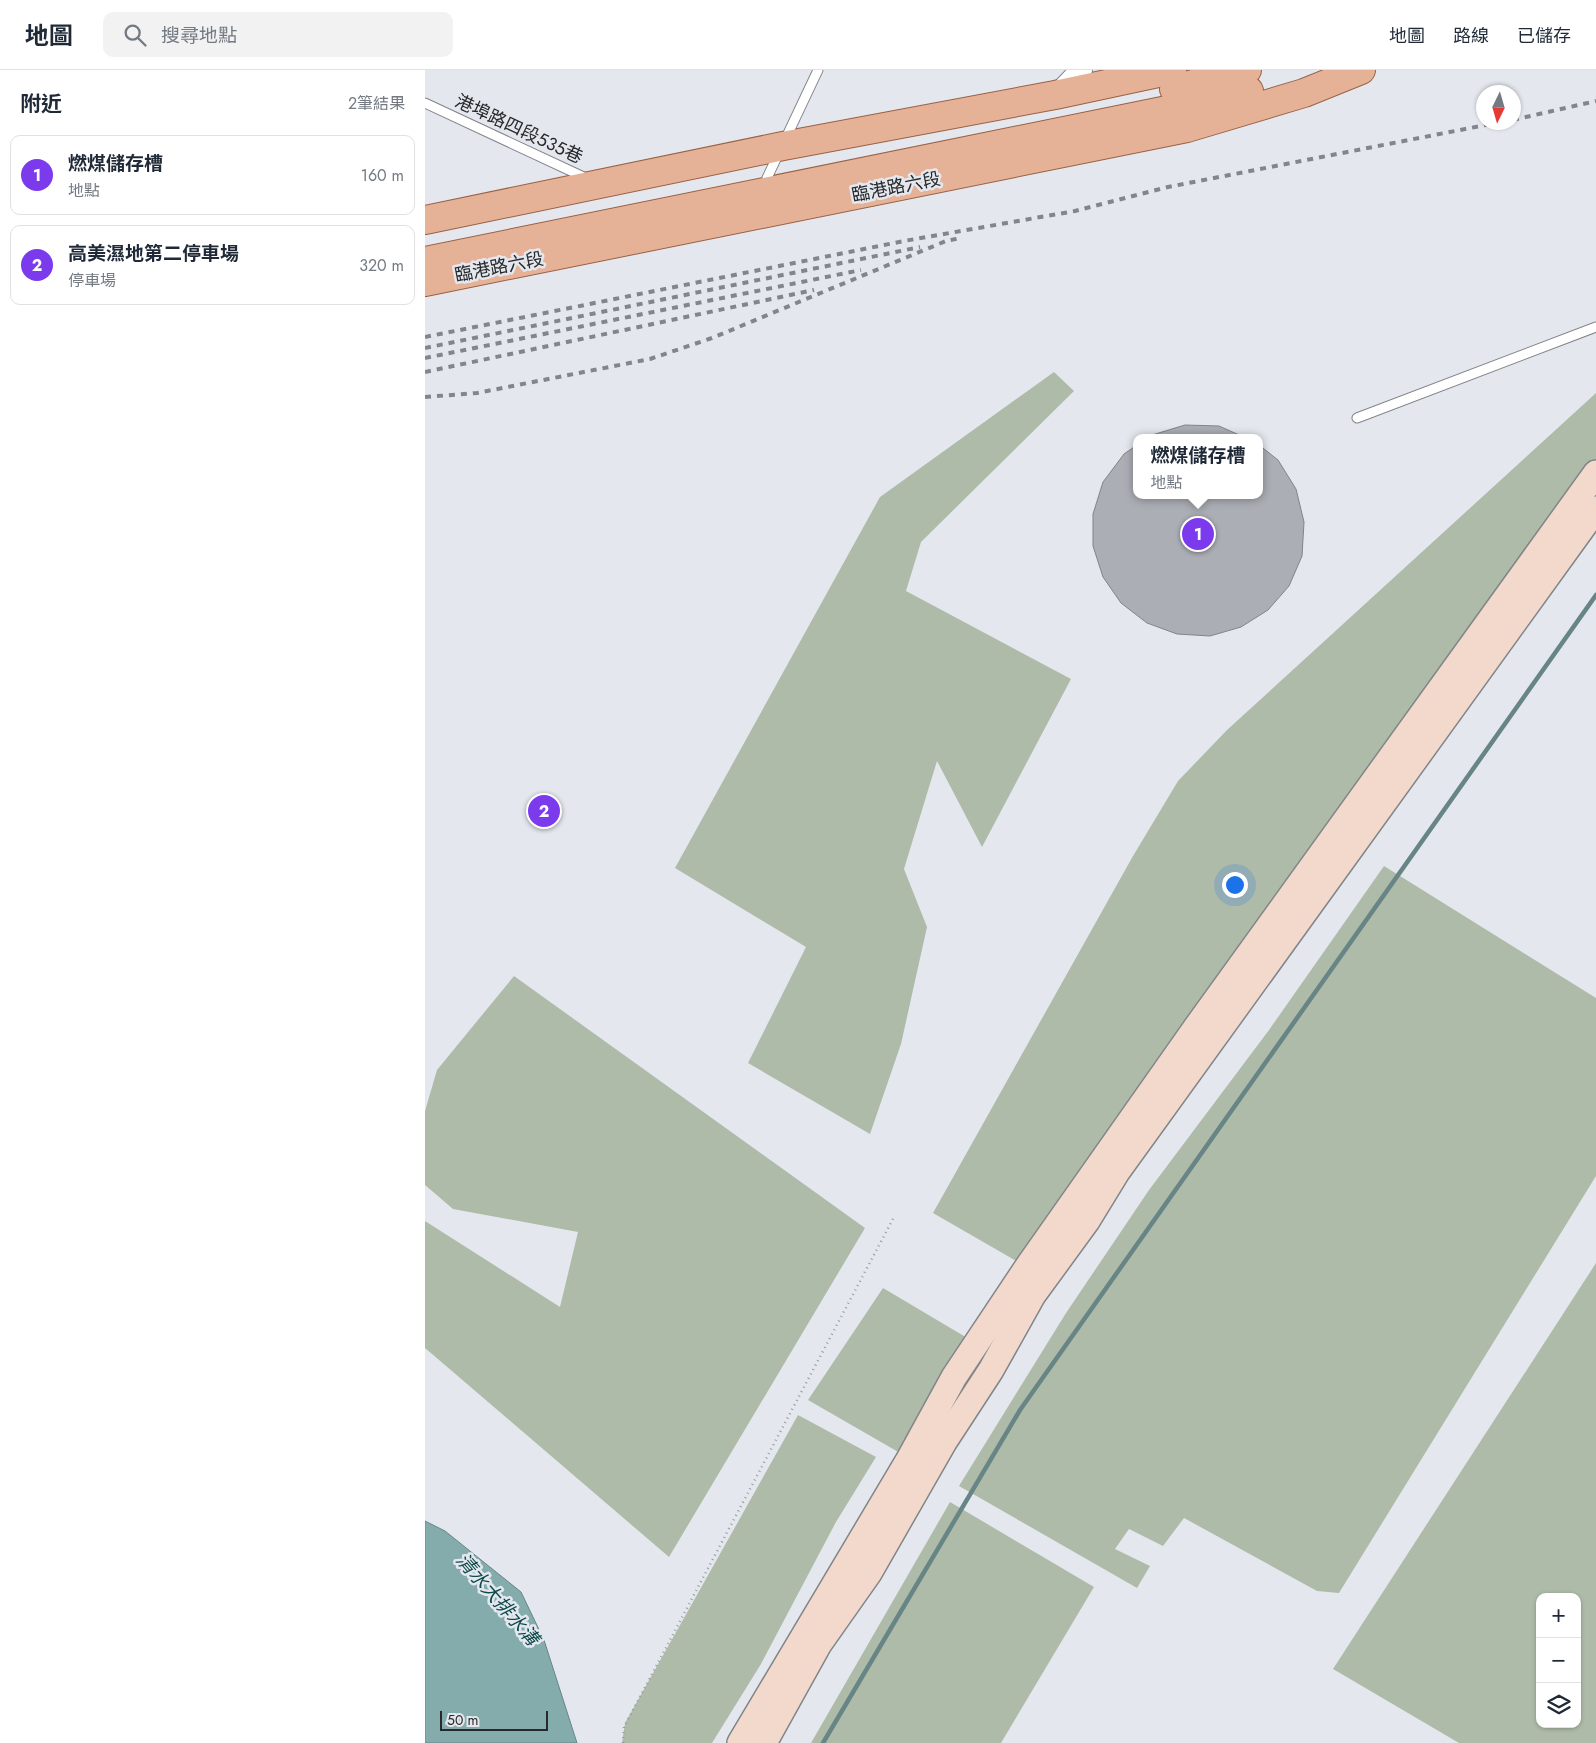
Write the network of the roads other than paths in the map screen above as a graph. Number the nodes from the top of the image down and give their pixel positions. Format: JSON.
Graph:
{"nodes":[{"id":1,"x":818,"y":70,"type":"edge"},
{"id":2,"x":1172,"y":70,"type":"edge"},
{"id":3,"x":1247,"y":70,"type":"edge"},
{"id":4,"x":1315,"y":70,"type":"edge"},
{"id":5,"x":1361,"y":70,"type":"edge"},
{"id":6,"x":1077,"y":71,"type":"edge"},
{"id":7,"x":1055,"y":95,"type":"junction"},
{"id":8,"x":425,"y":103,"type":"edge"},
{"id":9,"x":783,"y":146,"type":"junction"},
{"id":10,"x":600,"y":184,"type":"junction"},
{"id":11,"x":771,"y":197,"type":"junction"},
{"id":12,"x":425,"y":220,"type":"edge"},
{"id":13,"x":425,"y":245,"type":"edge"},
{"id":14,"x":425,"y":261,"type":"edge"},
{"id":15,"x":425,"y":282,"type":"edge"},
{"id":16,"x":1596,"y":327,"type":"edge"},
{"id":17,"x":1357,"y":418,"type":"dead end"},
{"id":18,"x":1596,"y":473,"type":"edge"},
{"id":19,"x":1596,"y":509,"type":"edge"},
{"id":20,"x":1549,"y":557,"type":"junction"},
{"id":21,"x":1346,"y":837,"type":"junction"},
{"id":22,"x":740,"y":1743,"type":"edge"},
{"id":23,"x":764,"y":1743,"type":"edge"}],
"edges":[{"from":1,"to":9,"type":"lane"},
{"from":2,"to":7,"type":"main road"},
{"from":3,"to":11,"type":"main road","name":"臨港路六段"},
{"from":4,"to":11,"type":"main road","name":"臨港路六段"},
{"from":5,"to":11,"type":"main road","name":"臨港路六段"},
{"from":6,"to":7,"type":"street"},
{"from":7,"to":9,"type":"main road"},
{"from":8,"to":10,"type":"lane","name":"港埠路四段535巷"},
{"from":9,"to":10,"type":"main road"},
{"from":9,"to":11,"type":"lane"},
{"from":10,"to":12,"type":"main road"},
{"from":11,"to":13,"type":"main road","name":"臨港路六段"},
{"from":11,"to":14,"type":"main road","name":"臨港路六段"},
{"from":11,"to":15,"type":"main road","name":"臨港路六段"},
{"from":16,"to":17,"type":"lane"},
{"from":18,"to":20,"type":"street"},
{"from":19,"to":20,"type":"street"},
{"from":20,"to":21,"type":"street"},
{"from":21,"to":22,"type":"street"},
{"from":21,"to":23,"type":"street"}]}
